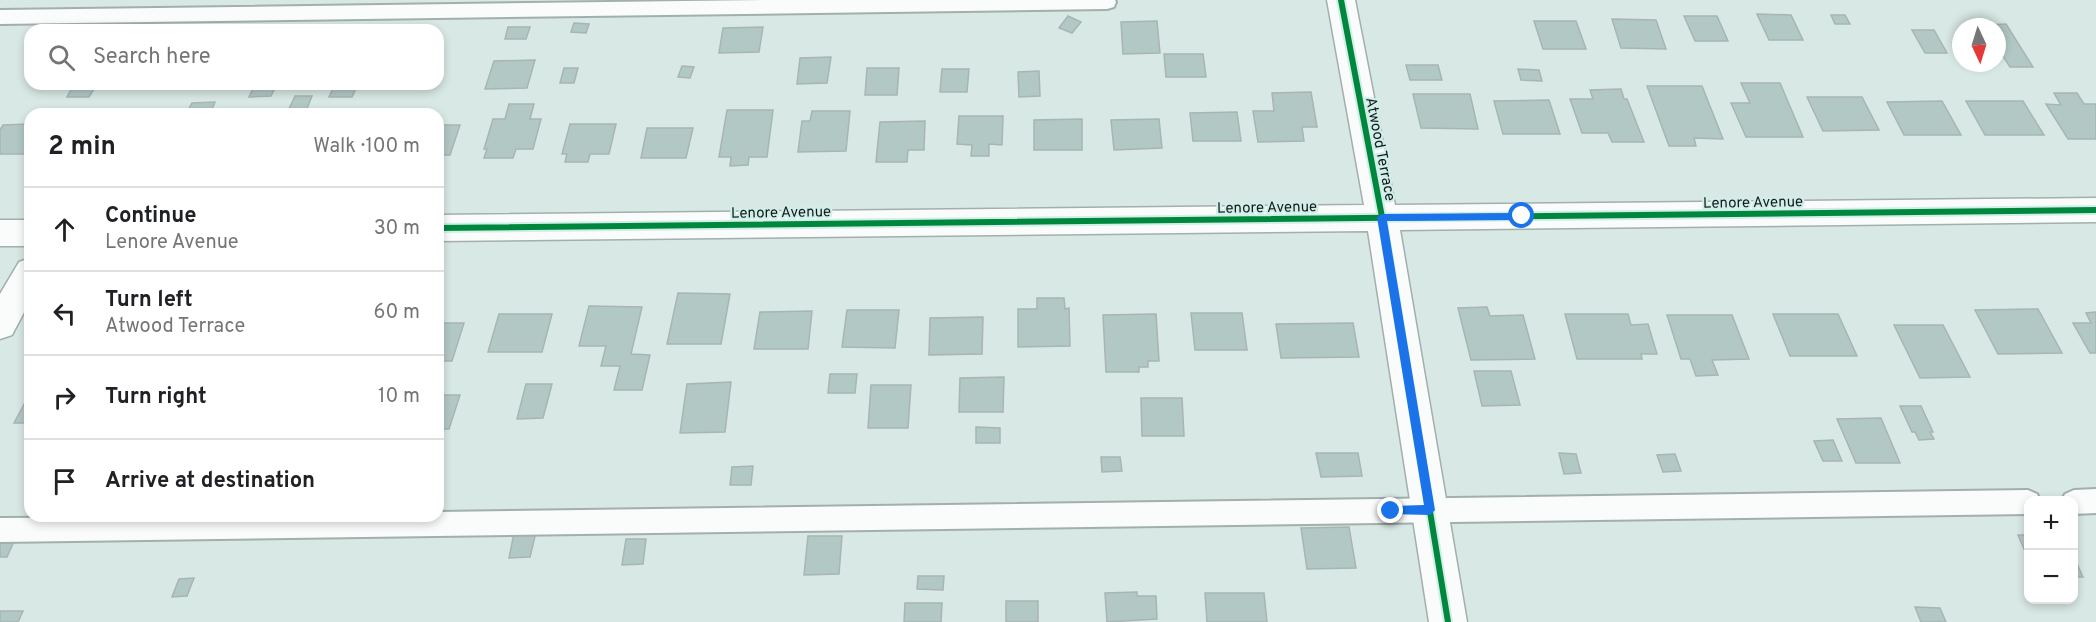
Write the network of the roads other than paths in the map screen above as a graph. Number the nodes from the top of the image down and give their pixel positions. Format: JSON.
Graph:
{"nodes":[{"id":1,"x":1341,"y":0,"type":"edge"},
{"id":2,"x":1107,"y":2,"type":"dead end"},
{"id":3,"x":0,"y":17,"type":"edge"},
{"id":4,"x":2096,"y":210,"type":"edge"},
{"id":5,"x":1382,"y":217,"type":"junction"},
{"id":6,"x":444,"y":228,"type":"edge"},
{"id":7,"x":0,"y":233,"type":"edge"},
{"id":8,"x":24,"y":233,"type":"edge"},
{"id":9,"x":24,"y":282,"type":"edge"},
{"id":10,"x":0,"y":325,"type":"edge"},
{"id":11,"x":2096,"y":501,"type":"edge"},
{"id":12,"x":2024,"y":502,"type":"edge"},
{"id":13,"x":2078,"y":502,"type":"edge"},
{"id":14,"x":1430,"y":510,"type":"junction"},
{"id":15,"x":0,"y":530,"type":"edge"},
{"id":16,"x":1448,"y":622,"type":"edge"}],
"edges":[{"from":1,"to":5,"type":"street","name":"Atwood Terrace"},
{"from":2,"to":3,"type":"lane"},
{"from":4,"to":5,"type":"street","name":"Lenore Avenue"},
{"from":5,"to":6,"type":"street","name":"Lenore Avenue"},
{"from":5,"to":14,"type":"street","name":"Atwood Terrace"},
{"from":7,"to":8,"type":"street"},
{"from":9,"to":10,"type":"street"},
{"from":11,"to":13,"type":"lane"},
{"from":12,"to":14,"type":"lane"},
{"from":14,"to":15,"type":"lane"},
{"from":14,"to":16,"type":"street","name":"Atwood Terrace"}]}
